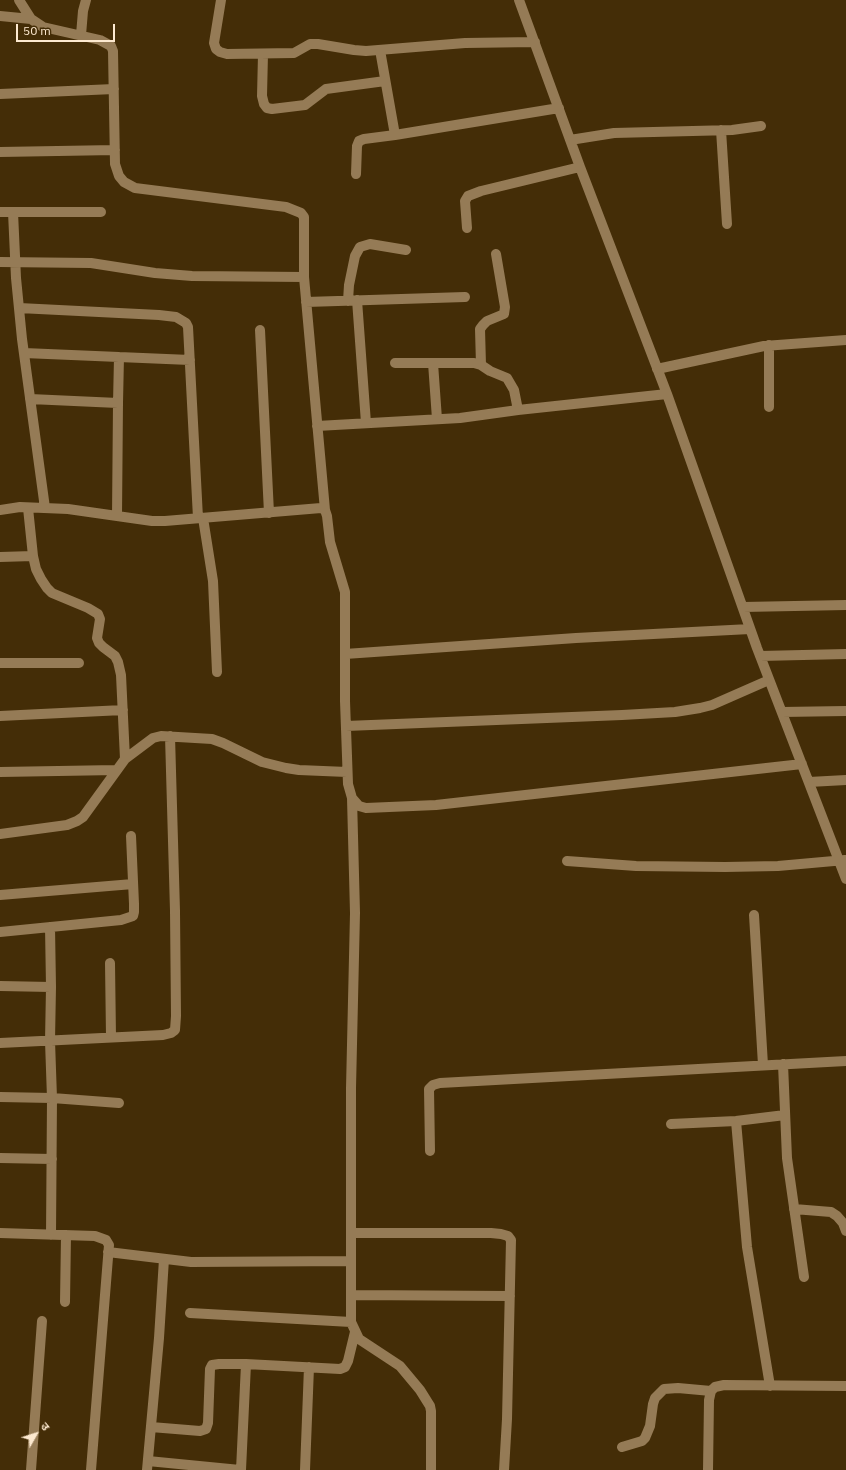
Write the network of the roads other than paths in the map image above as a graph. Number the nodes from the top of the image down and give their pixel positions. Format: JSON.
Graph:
{"nodes":[{"id":1,"x":19,"y":0,"type":"edge"},
{"id":2,"x":86,"y":0,"type":"edge"},
{"id":3,"x":221,"y":0,"type":"edge"},
{"id":4,"x":520,"y":0,"type":"edge"},
{"id":5,"x":0,"y":16,"type":"edge"},
{"id":6,"x":31,"y":19,"type":"junction"},
{"id":7,"x":82,"y":36,"type":"junction"},
{"id":8,"x":535,"y":42,"type":"junction"},
{"id":9,"x":380,"y":50,"type":"junction"},
{"id":10,"x":263,"y":54,"type":"junction"},
{"id":11,"x":385,"y":81,"type":"junction"},
{"id":12,"x":114,"y":89,"type":"junction"},
{"id":13,"x":0,"y":94,"type":"edge"},
{"id":14,"x":559,"y":108,"type":"junction"},
{"id":15,"x":761,"y":126,"type":"dead end"},
{"id":16,"x":721,"y":130,"type":"junction"},
{"id":17,"x":395,"y":135,"type":"junction"},
{"id":18,"x":570,"y":140,"type":"junction"},
{"id":19,"x":115,"y":150,"type":"junction"},
{"id":20,"x":0,"y":152,"type":"edge"},
{"id":21,"x":580,"y":167,"type":"junction"},
{"id":22,"x":356,"y":174,"type":"dead end"},
{"id":23,"x":0,"y":212,"type":"edge"},
{"id":24,"x":13,"y":212,"type":"junction"},
{"id":25,"x":101,"y":212,"type":"dead end"},
{"id":26,"x":727,"y":224,"type":"dead end"},
{"id":27,"x":467,"y":228,"type":"dead end"},
{"id":28,"x":406,"y":250,"type":"dead end"},
{"id":29,"x":496,"y":254,"type":"dead end"},
{"id":30,"x":0,"y":262,"type":"edge"},
{"id":31,"x":15,"y":262,"type":"junction"},
{"id":32,"x":304,"y":277,"type":"junction"},
{"id":33,"x":465,"y":297,"type":"dead end"},
{"id":34,"x":352,"y":301,"type":"junction"},
{"id":35,"x":306,"y":302,"type":"junction"},
{"id":36,"x":19,"y":308,"type":"junction"},
{"id":37,"x":260,"y":330,"type":"dead end"},
{"id":38,"x":846,"y":340,"type":"edge"},
{"id":39,"x":769,"y":345,"type":"junction"},
{"id":40,"x":24,"y":354,"type":"junction"},
{"id":41,"x":119,"y":357,"type":"junction"},
{"id":42,"x":190,"y":360,"type":"junction"},
{"id":43,"x":395,"y":363,"type":"dead end"},
{"id":44,"x":433,"y":363,"type":"junction"},
{"id":45,"x":481,"y":365,"type":"junction"},
{"id":46,"x":657,"y":369,"type":"junction"},
{"id":47,"x":667,"y":394,"type":"junction"},
{"id":48,"x":30,"y":399,"type":"junction"},
{"id":49,"x":118,"y":403,"type":"junction"},
{"id":50,"x":769,"y":407,"type":"dead end"},
{"id":51,"x":518,"y":410,"type":"junction"},
{"id":52,"x":438,"y":419,"type":"junction"},
{"id":53,"x":366,"y":423,"type":"junction"},
{"id":54,"x":317,"y":426,"type":"junction"},
{"id":55,"x":28,"y":508,"type":"junction"},
{"id":56,"x":45,"y":508,"type":"junction"},
{"id":57,"x":0,"y":510,"type":"edge"},
{"id":58,"x":325,"y":510,"type":"junction"},
{"id":59,"x":269,"y":513,"type":"junction"},
{"id":60,"x":116,"y":516,"type":"junction"},
{"id":61,"x":200,"y":518,"type":"junction"},
{"id":62,"x":0,"y":556,"type":"edge"},
{"id":63,"x":33,"y":556,"type":"junction"},
{"id":64,"x":846,"y":605,"type":"edge"},
{"id":65,"x":743,"y":607,"type":"junction"},
{"id":66,"x":750,"y":629,"type":"junction"},
{"id":67,"x":345,"y":654,"type":"junction"},
{"id":68,"x":846,"y":654,"type":"edge"},
{"id":69,"x":760,"y":656,"type":"junction"},
{"id":70,"x":0,"y":663,"type":"edge"},
{"id":71,"x":78,"y":663,"type":"dead end"},
{"id":72,"x":217,"y":672,"type":"dead end"},
{"id":73,"x":770,"y":680,"type":"junction"},
{"id":74,"x":123,"y":710,"type":"junction"},
{"id":75,"x":846,"y":711,"type":"edge"},
{"id":76,"x":782,"y":712,"type":"junction"},
{"id":77,"x":0,"y":716,"type":"edge"},
{"id":78,"x":346,"y":726,"type":"junction"},
{"id":79,"x":170,"y":736,"type":"junction"},
{"id":80,"x":125,"y":759,"type":"junction"},
{"id":81,"x":802,"y":764,"type":"junction"},
{"id":82,"x":116,"y":770,"type":"junction"},
{"id":83,"x":0,"y":772,"type":"edge"},
{"id":84,"x":347,"y":772,"type":"junction"},
{"id":85,"x":846,"y":780,"type":"edge"},
{"id":86,"x":809,"y":782,"type":"junction"},
{"id":87,"x":352,"y":798,"type":"junction"},
{"id":88,"x":0,"y":834,"type":"edge"},
{"id":89,"x":131,"y":836,"type":"dead end"},
{"id":90,"x":842,"y":860,"type":"edge"},
{"id":91,"x":568,"y":861,"type":"dead end"},
{"id":92,"x":846,"y":879,"type":"edge"},
{"id":93,"x":133,"y":884,"type":"junction"},
{"id":94,"x":0,"y":895,"type":"edge"},
{"id":95,"x":754,"y":915,"type":"dead end"},
{"id":96,"x":50,"y":927,"type":"junction"},
{"id":97,"x":0,"y":932,"type":"edge"},
{"id":98,"x":110,"y":963,"type":"dead end"},
{"id":99,"x":0,"y":986,"type":"edge"},
{"id":100,"x":51,"y":987,"type":"junction"},
{"id":101,"x":111,"y":1038,"type":"junction"},
{"id":102,"x":50,"y":1040,"type":"junction"},
{"id":103,"x":0,"y":1043,"type":"edge"},
{"id":104,"x":846,"y":1061,"type":"edge"},
{"id":105,"x":783,"y":1064,"type":"junction"},
{"id":106,"x":763,"y":1065,"type":"junction"},
{"id":107,"x":0,"y":1097,"type":"edge"},
{"id":108,"x":52,"y":1098,"type":"junction"},
{"id":109,"x":119,"y":1103,"type":"dead end"},
{"id":110,"x":785,"y":1115,"type":"junction"},
{"id":111,"x":736,"y":1121,"type":"junction"},
{"id":112,"x":671,"y":1124,"type":"dead end"},
{"id":113,"x":430,"y":1151,"type":"dead end"},
{"id":114,"x":0,"y":1158,"type":"edge"},
{"id":115,"x":52,"y":1159,"type":"junction"},
{"id":116,"x":794,"y":1209,"type":"junction"},
{"id":117,"x":846,"y":1231,"type":"edge"},
{"id":118,"x":0,"y":1233,"type":"edge"},
{"id":119,"x":351,"y":1233,"type":"junction"},
{"id":120,"x":51,"y":1235,"type":"junction"},
{"id":121,"x":66,"y":1235,"type":"junction"},
{"id":122,"x":108,"y":1252,"type":"junction"},
{"id":123,"x":164,"y":1258,"type":"junction"},
{"id":124,"x":351,"y":1261,"type":"junction"},
{"id":125,"x":804,"y":1277,"type":"dead end"},
{"id":126,"x":352,"y":1295,"type":"junction"},
{"id":127,"x":510,"y":1296,"type":"junction"},
{"id":128,"x":66,"y":1302,"type":"dead end"},
{"id":129,"x":190,"y":1312,"type":"dead end"},
{"id":130,"x":42,"y":1321,"type":"dead end"},
{"id":131,"x":351,"y":1322,"type":"junction"},
{"id":132,"x":355,"y":1332,"type":"junction"},
{"id":133,"x":246,"y":1364,"type":"junction"},
{"id":134,"x":309,"y":1367,"type":"junction"},
{"id":135,"x":770,"y":1386,"type":"junction"},
{"id":136,"x":846,"y":1386,"type":"edge"},
{"id":137,"x":711,"y":1391,"type":"junction"},
{"id":138,"x":151,"y":1427,"type":"junction"},
{"id":139,"x":622,"y":1447,"type":"dead end"},
{"id":140,"x":148,"y":1466,"type":"edge"},
{"id":141,"x":31,"y":1470,"type":"edge"},
{"id":142,"x":92,"y":1470,"type":"edge"},
{"id":143,"x":241,"y":1470,"type":"edge"},
{"id":144,"x":305,"y":1470,"type":"edge"},
{"id":145,"x":431,"y":1470,"type":"edge"},
{"id":146,"x":504,"y":1470,"type":"edge"},
{"id":147,"x":708,"y":1470,"type":"edge"}],
"edges":[{"from":1,"to":6,"type":"street"},
{"from":2,"to":7,"type":"street"},
{"from":3,"to":10,"type":"street"},
{"from":4,"to":8,"type":"street"},
{"from":5,"to":6,"type":"street"},
{"from":6,"to":7,"type":"street"},
{"from":7,"to":12,"type":"street"},
{"from":8,"to":9,"type":"street"},
{"from":8,"to":14,"type":"street"},
{"from":9,"to":10,"type":"street"},
{"from":9,"to":11,"type":"street"},
{"from":10,"to":11,"type":"street"},
{"from":11,"to":17,"type":"street"},
{"from":12,"to":13,"type":"street"},
{"from":12,"to":19,"type":"street"},
{"from":14,"to":17,"type":"street"},
{"from":14,"to":18,"type":"street"},
{"from":15,"to":16,"type":"street"},
{"from":16,"to":18,"type":"street"},
{"from":16,"to":26,"type":"street"},
{"from":17,"to":22,"type":"street"},
{"from":18,"to":21,"type":"street"},
{"from":19,"to":20,"type":"street"},
{"from":19,"to":32,"type":"street"},
{"from":21,"to":27,"type":"street"},
{"from":21,"to":46,"type":"street"},
{"from":23,"to":24,"type":"street"},
{"from":24,"to":25,"type":"street"},
{"from":24,"to":31,"type":"street"},
{"from":28,"to":34,"type":"street"},
{"from":29,"to":45,"type":"street"},
{"from":30,"to":31,"type":"street"},
{"from":31,"to":32,"type":"street"},
{"from":31,"to":36,"type":"street"},
{"from":32,"to":35,"type":"street"},
{"from":33,"to":34,"type":"street"},
{"from":34,"to":35,"type":"street"},
{"from":34,"to":53,"type":"street"},
{"from":35,"to":54,"type":"street"},
{"from":36,"to":40,"type":"street"},
{"from":36,"to":42,"type":"street"},
{"from":37,"to":59,"type":"street"},
{"from":38,"to":39,"type":"street"},
{"from":39,"to":46,"type":"street"},
{"from":39,"to":50,"type":"street"},
{"from":40,"to":41,"type":"street"},
{"from":40,"to":48,"type":"street"},
{"from":41,"to":42,"type":"street"},
{"from":41,"to":49,"type":"street"},
{"from":42,"to":61,"type":"street"},
{"from":43,"to":44,"type":"street"},
{"from":44,"to":45,"type":"street"},
{"from":44,"to":52,"type":"street"},
{"from":45,"to":51,"type":"street"},
{"from":46,"to":47,"type":"street"},
{"from":47,"to":51,"type":"street"},
{"from":47,"to":65,"type":"street"},
{"from":48,"to":49,"type":"street"},
{"from":48,"to":56,"type":"street"},
{"from":49,"to":60,"type":"street"},
{"from":51,"to":52,"type":"street"},
{"from":52,"to":53,"type":"street"},
{"from":53,"to":54,"type":"street"},
{"from":54,"to":58,"type":"street"},
{"from":55,"to":56,"type":"street"},
{"from":55,"to":57,"type":"street"},
{"from":55,"to":63,"type":"street"},
{"from":56,"to":60,"type":"street"},
{"from":58,"to":59,"type":"street"},
{"from":58,"to":67,"type":"street"},
{"from":59,"to":61,"type":"street"},
{"from":60,"to":61,"type":"street"},
{"from":61,"to":72,"type":"street"},
{"from":62,"to":63,"type":"street"},
{"from":63,"to":74,"type":"street"},
{"from":64,"to":65,"type":"street"},
{"from":65,"to":66,"type":"street"},
{"from":66,"to":67,"type":"street"},
{"from":66,"to":69,"type":"street"},
{"from":67,"to":78,"type":"street"},
{"from":68,"to":69,"type":"street"},
{"from":69,"to":73,"type":"street"},
{"from":70,"to":71,"type":"street"},
{"from":73,"to":76,"type":"street"},
{"from":73,"to":78,"type":"street"},
{"from":74,"to":77,"type":"street"},
{"from":74,"to":80,"type":"street"},
{"from":75,"to":76,"type":"street"},
{"from":76,"to":81,"type":"street"},
{"from":78,"to":84,"type":"street"},
{"from":79,"to":80,"type":"street"},
{"from":79,"to":84,"type":"street"},
{"from":79,"to":101,"type":"street"},
{"from":80,"to":82,"type":"street"},
{"from":81,"to":86,"type":"street"},
{"from":81,"to":87,"type":"street"},
{"from":82,"to":83,"type":"street"},
{"from":82,"to":88,"type":"street"},
{"from":84,"to":87,"type":"street"},
{"from":85,"to":86,"type":"street"},
{"from":86,"to":90,"type":"street"},
{"from":87,"to":119,"type":"street"},
{"from":89,"to":93,"type":"street"},
{"from":90,"to":91,"type":"street"},
{"from":90,"to":92,"type":"street"},
{"from":93,"to":94,"type":"street"},
{"from":93,"to":96,"type":"street"},
{"from":95,"to":106,"type":"street"},
{"from":96,"to":97,"type":"street"},
{"from":96,"to":100,"type":"street"},
{"from":98,"to":101,"type":"street"},
{"from":99,"to":100,"type":"street"},
{"from":100,"to":102,"type":"street"},
{"from":101,"to":102,"type":"street"},
{"from":102,"to":103,"type":"street"},
{"from":102,"to":108,"type":"street"},
{"from":104,"to":105,"type":"street"},
{"from":105,"to":106,"type":"street"},
{"from":105,"to":110,"type":"street"},
{"from":106,"to":113,"type":"street"},
{"from":107,"to":108,"type":"street"},
{"from":108,"to":109,"type":"street"},
{"from":108,"to":115,"type":"street"},
{"from":110,"to":111,"type":"street"},
{"from":110,"to":116,"type":"street"},
{"from":111,"to":112,"type":"street"},
{"from":111,"to":135,"type":"street"},
{"from":114,"to":115,"type":"street"},
{"from":115,"to":120,"type":"street"},
{"from":116,"to":117,"type":"street"},
{"from":116,"to":125,"type":"street"},
{"from":118,"to":120,"type":"street"},
{"from":119,"to":124,"type":"street"},
{"from":119,"to":127,"type":"street"},
{"from":120,"to":121,"type":"street"},
{"from":121,"to":122,"type":"street"},
{"from":121,"to":128,"type":"street"},
{"from":122,"to":123,"type":"street"},
{"from":122,"to":142,"type":"street"},
{"from":123,"to":124,"type":"street"},
{"from":123,"to":138,"type":"street"},
{"from":124,"to":126,"type":"street"},
{"from":126,"to":127,"type":"street"},
{"from":126,"to":131,"type":"street"},
{"from":127,"to":146,"type":"street"},
{"from":129,"to":131,"type":"street"},
{"from":130,"to":141,"type":"street"},
{"from":131,"to":132,"type":"street"},
{"from":132,"to":134,"type":"street"},
{"from":132,"to":145,"type":"street"},
{"from":133,"to":134,"type":"street"},
{"from":133,"to":138,"type":"street"},
{"from":133,"to":143,"type":"street"},
{"from":134,"to":144,"type":"street"},
{"from":135,"to":136,"type":"street"},
{"from":135,"to":137,"type":"street"},
{"from":137,"to":139,"type":"street"},
{"from":137,"to":147,"type":"street"},
{"from":138,"to":140,"type":"street"},
{"from":140,"to":143,"type":"street"}]}
